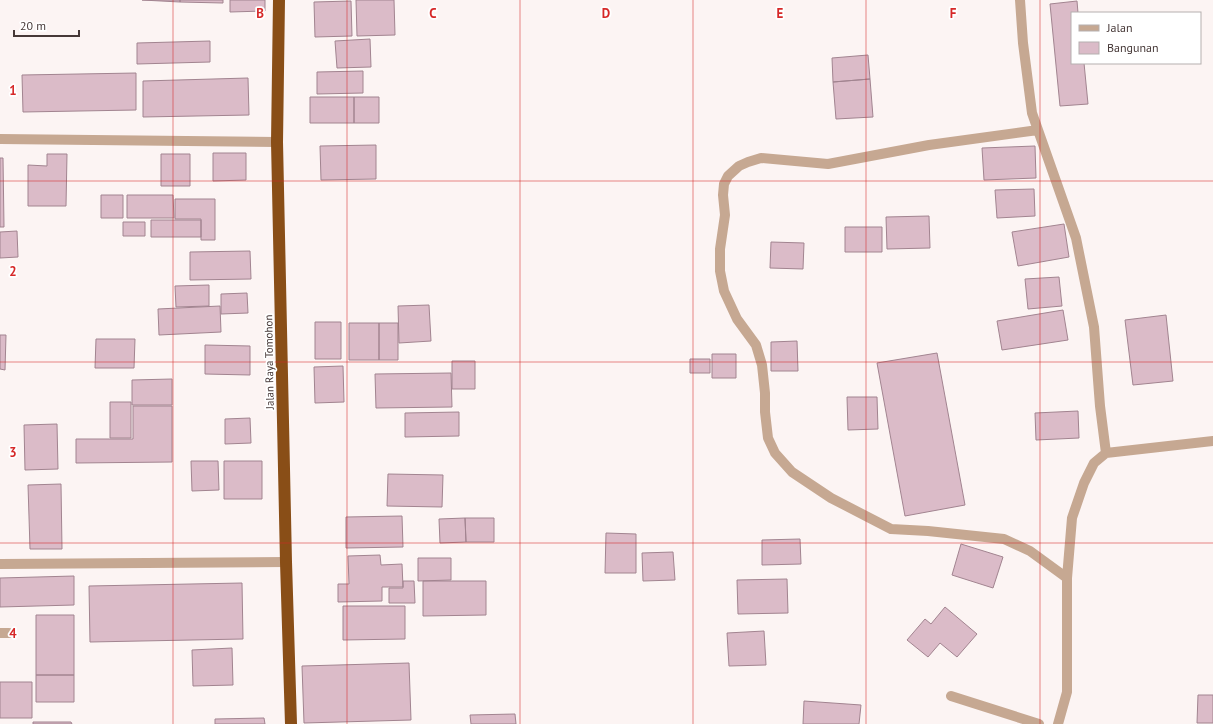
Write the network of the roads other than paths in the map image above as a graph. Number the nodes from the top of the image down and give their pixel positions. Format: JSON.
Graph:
{"nodes":[{"id":1,"x":279,"y":0,"type":"edge"},
{"id":2,"x":1020,"y":0,"type":"edge"},
{"id":3,"x":1038,"y":130,"type":"junction"},
{"id":4,"x":0,"y":139,"type":"edge"},
{"id":5,"x":278,"y":142,"type":"junction"},
{"id":6,"x":1213,"y":442,"type":"edge"},
{"id":7,"x":1106,"y":453,"type":"junction"},
{"id":8,"x":286,"y":562,"type":"junction"},
{"id":9,"x":0,"y":564,"type":"edge"},
{"id":10,"x":1067,"y":578,"type":"junction"},
{"id":11,"x":950,"y":696,"type":"dead end"},
{"id":12,"x":291,"y":724,"type":"edge"},
{"id":13,"x":1039,"y":724,"type":"edge"},
{"id":14,"x":1058,"y":724,"type":"edge"}],
"edges":[{"from":1,"to":5,"type":"highway","name":"Jalan Raya Tomohon"},
{"from":2,"to":3,"type":"street"},
{"from":3,"to":7,"type":"street"},
{"from":3,"to":10,"type":"street"},
{"from":4,"to":5,"type":"street"},
{"from":5,"to":8,"type":"highway","name":"Jalan Raya Tomohon"},
{"from":6,"to":7,"type":"street"},
{"from":7,"to":10,"type":"street"},
{"from":8,"to":9,"type":"street"},
{"from":8,"to":12,"type":"highway","name":"Jalan Raya Tomohon"},
{"from":10,"to":14,"type":"street"},
{"from":11,"to":13,"type":"street"}]}
